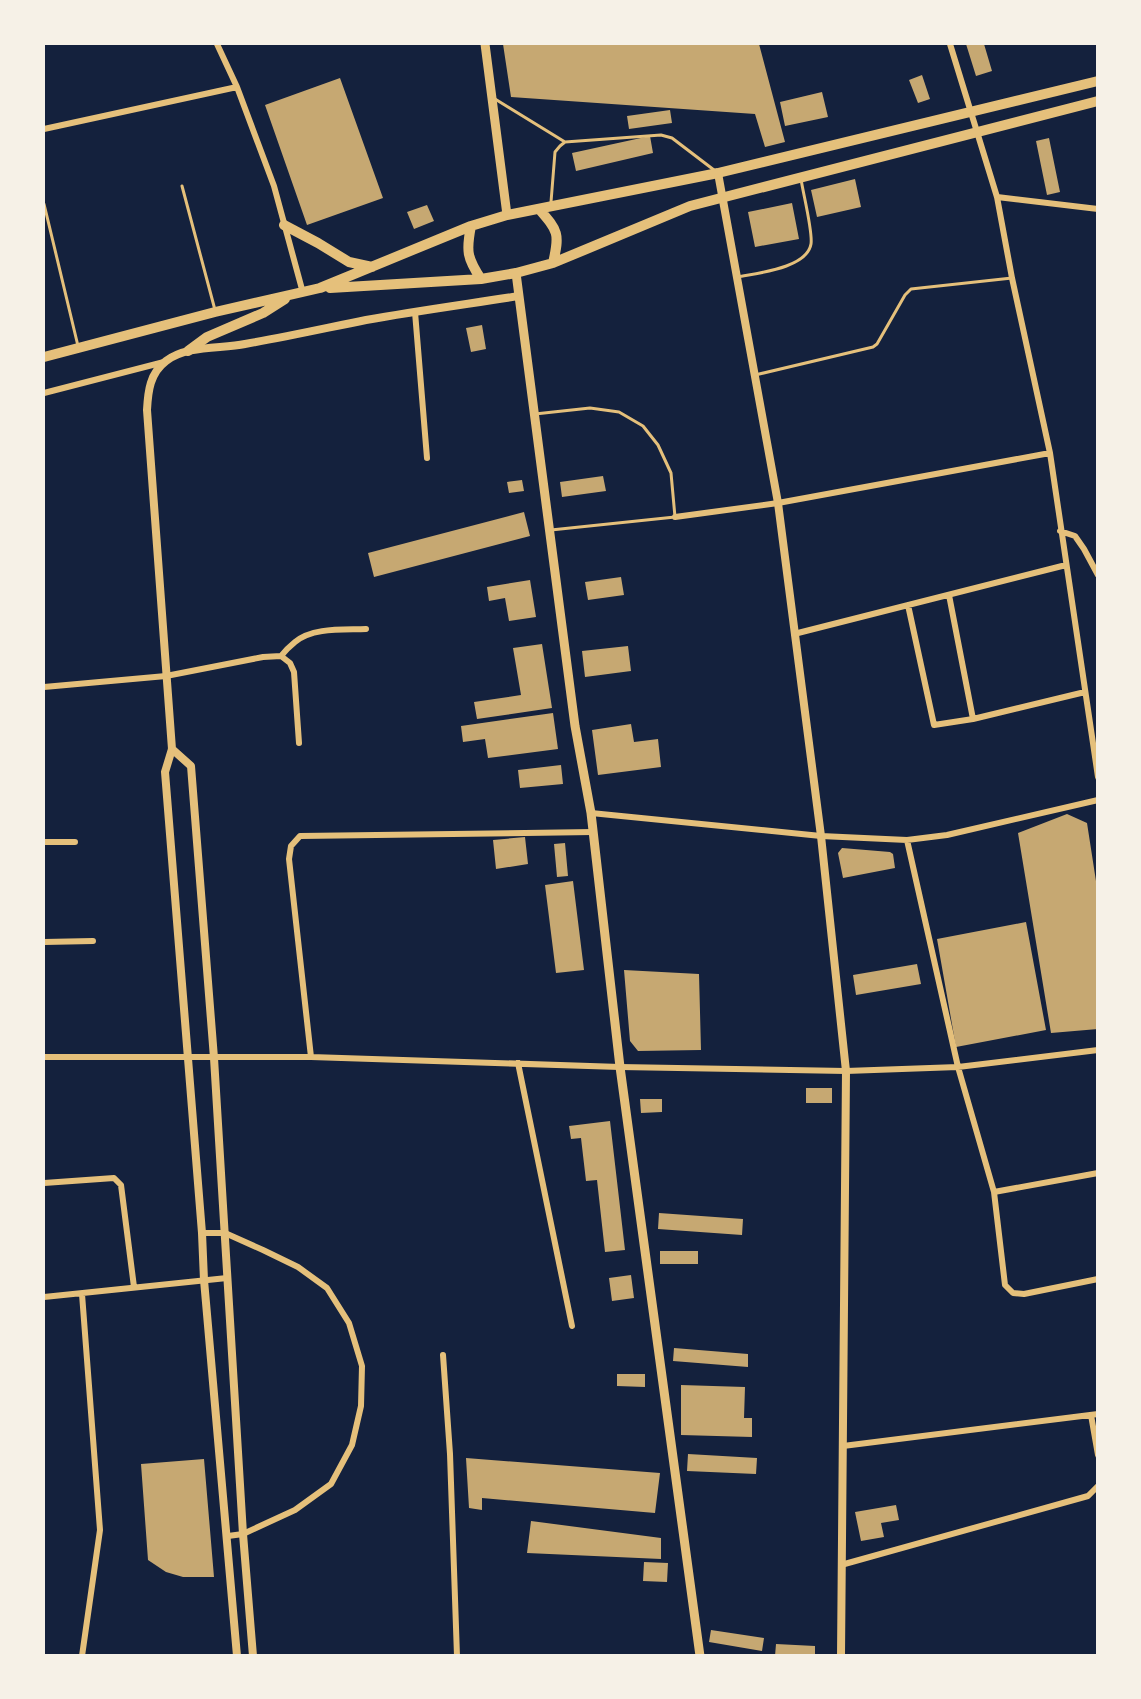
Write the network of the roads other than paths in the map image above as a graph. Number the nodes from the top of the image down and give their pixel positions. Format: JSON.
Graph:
{"nodes":[{"id":1,"x":217,"y":44,"type":"edge"},
{"id":2,"x":485,"y":44,"type":"edge"},
{"id":3,"x":950,"y":44,"type":"edge"},
{"id":4,"x":1098,"y":81,"type":"edge"},
{"id":5,"x":237,"y":87,"type":"junction"},
{"id":6,"x":492,"y":97,"type":"junction"},
{"id":7,"x":1098,"y":101,"type":"edge"},
{"id":8,"x":971,"y":113,"type":"junction"},
{"id":9,"x":44,"y":129,"type":"edge"},
{"id":10,"x":977,"y":133,"type":"junction"},
{"id":11,"x":565,"y":142,"type":"junction"},
{"id":12,"x":717,"y":173,"type":"junction"},
{"id":13,"x":801,"y":178,"type":"junction"},
{"id":14,"x":182,"y":186,"type":"dead end"},
{"id":15,"x":997,"y":196,"type":"junction"},
{"id":16,"x":722,"y":198,"type":"junction"},
{"id":17,"x":44,"y":204,"type":"edge"},
{"id":18,"x":550,"y":205,"type":"junction"},
{"id":19,"x":539,"y":209,"type":"junction"},
{"id":20,"x":1098,"y":209,"type":"edge"},
{"id":21,"x":507,"y":215,"type":"junction"},
{"id":22,"x":284,"y":225,"type":"junction"},
{"id":23,"x":471,"y":226,"type":"junction"},
{"id":24,"x":553,"y":263,"type":"junction"},
{"id":25,"x":372,"y":267,"type":"junction"},
{"id":26,"x":516,"y":273,"type":"junction"},
{"id":27,"x":736,"y":277,"type":"junction"},
{"id":28,"x":1011,"y":278,"type":"junction"},
{"id":29,"x":481,"y":279,"type":"junction"},
{"id":30,"x":320,"y":288,"type":"junction"},
{"id":31,"x":298,"y":294,"type":"junction"},
{"id":32,"x":519,"y":297,"type":"junction"},
{"id":33,"x":215,"y":312,"type":"junction"},
{"id":34,"x":415,"y":312,"type":"junction"},
{"id":35,"x":79,"y":348,"type":"junction"},
{"id":36,"x":188,"y":351,"type":"junction"},
{"id":37,"x":44,"y":357,"type":"edge"},
{"id":38,"x":164,"y":362,"type":"junction"},
{"id":39,"x":754,"y":375,"type":"junction"},
{"id":40,"x":44,"y":393,"type":"edge"},
{"id":41,"x":535,"y":414,"type":"junction"},
{"id":42,"x":1050,"y":453,"type":"junction"},
{"id":43,"x":427,"y":458,"type":"dead end"},
{"id":44,"x":778,"y":503,"type":"junction"},
{"id":45,"x":675,"y":517,"type":"junction"},
{"id":46,"x":549,"y":530,"type":"junction"},
{"id":47,"x":1060,"y":531,"type":"junction"},
{"id":48,"x":1066,"y":565,"type":"junction"},
{"id":49,"x":1098,"y":575,"type":"edge"},
{"id":50,"x":949,"y":595,"type":"junction"},
{"id":51,"x":908,"y":605,"type":"junction"},
{"id":52,"x":366,"y":629,"type":"dead end"},
{"id":53,"x":794,"y":634,"type":"junction"},
{"id":54,"x":281,"y":656,"type":"junction"},
{"id":55,"x":166,"y":676,"type":"junction"},
{"id":56,"x":44,"y":687,"type":"edge"},
{"id":57,"x":1084,"y":692,"type":"junction"},
{"id":58,"x":973,"y":719,"type":"junction"},
{"id":59,"x":299,"y":743,"type":"dead end"},
{"id":60,"x":172,"y":748,"type":"junction"},
{"id":61,"x":1098,"y":777,"type":"edge"},
{"id":62,"x":1098,"y":800,"type":"edge"},
{"id":63,"x":591,"y":813,"type":"junction"},
{"id":64,"x":593,"y":832,"type":"junction"},
{"id":65,"x":821,"y":836,"type":"junction"},
{"id":66,"x":907,"y":840,"type":"junction"},
{"id":67,"x":44,"y":842,"type":"edge"},
{"id":68,"x":75,"y":842,"type":"dead end"},
{"id":69,"x":93,"y":941,"type":"dead end"},
{"id":70,"x":44,"y":942,"type":"edge"},
{"id":71,"x":1098,"y":1050,"type":"edge"},
{"id":72,"x":44,"y":1057,"type":"edge"},
{"id":73,"x":311,"y":1057,"type":"junction"},
{"id":74,"x":187,"y":1058,"type":"junction"},
{"id":75,"x":214,"y":1058,"type":"junction"},
{"id":76,"x":518,"y":1063,"type":"junction"},
{"id":77,"x":620,"y":1067,"type":"junction"},
{"id":78,"x":958,"y":1067,"type":"junction"},
{"id":79,"x":846,"y":1071,"type":"junction"},
{"id":80,"x":1098,"y":1173,"type":"edge"},
{"id":81,"x":44,"y":1183,"type":"edge"},
{"id":82,"x":994,"y":1192,"type":"junction"},
{"id":83,"x":202,"y":1233,"type":"junction"},
{"id":84,"x":225,"y":1233,"type":"junction"},
{"id":85,"x":228,"y":1278,"type":"junction"},
{"id":86,"x":1098,"y":1279,"type":"edge"},
{"id":87,"x":204,"y":1281,"type":"junction"},
{"id":88,"x":134,"y":1287,"type":"junction"},
{"id":89,"x":82,"y":1294,"type":"junction"},
{"id":90,"x":44,"y":1297,"type":"edge"},
{"id":91,"x":572,"y":1326,"type":"dead end"},
{"id":92,"x":443,"y":1355,"type":"dead end"},
{"id":93,"x":1094,"y":1414,"type":"edge"},
{"id":94,"x":843,"y":1446,"type":"junction"},
{"id":95,"x":1098,"y":1455,"type":"edge"},
{"id":96,"x":1098,"y":1486,"type":"edge"},
{"id":97,"x":243,"y":1534,"type":"junction"},
{"id":98,"x":228,"y":1536,"type":"junction"},
{"id":99,"x":841,"y":1565,"type":"junction"},
{"id":100,"x":82,"y":1656,"type":"edge"},
{"id":101,"x":237,"y":1656,"type":"edge"},
{"id":102,"x":253,"y":1656,"type":"edge"},
{"id":103,"x":457,"y":1656,"type":"edge"},
{"id":104,"x":700,"y":1656,"type":"edge"},
{"id":105,"x":842,"y":1656,"type":"edge"}],
"edges":[{"from":1,"to":5,"type":"street"},
{"from":2,"to":6,"type":"main road"},
{"from":3,"to":8,"type":"street"},
{"from":4,"to":8,"type":"main road"},
{"from":5,"to":9,"type":"street"},
{"from":5,"to":22,"type":"street"},
{"from":6,"to":11,"type":"lane"},
{"from":6,"to":21,"type":"main road"},
{"from":7,"to":10,"type":"main road"},
{"from":8,"to":10,"type":"street"},
{"from":8,"to":12,"type":"main road"},
{"from":10,"to":13,"type":"main road"},
{"from":10,"to":15,"type":"street"},
{"from":11,"to":12,"type":"lane"},
{"from":11,"to":18,"type":"lane"},
{"from":12,"to":16,"type":"street"},
{"from":12,"to":18,"type":"main road"},
{"from":13,"to":16,"type":"main road"},
{"from":13,"to":27,"type":"lane"},
{"from":14,"to":33,"type":"lane"},
{"from":15,"to":20,"type":"street"},
{"from":15,"to":28,"type":"street"},
{"from":16,"to":24,"type":"main road"},
{"from":16,"to":27,"type":"street"},
{"from":17,"to":35,"type":"lane"},
{"from":18,"to":19,"type":"main road"},
{"from":19,"to":21,"type":"main road"},
{"from":19,"to":24,"type":"main road"},
{"from":21,"to":23,"type":"main road"},
{"from":22,"to":25,"type":"main road"},
{"from":22,"to":31,"type":"street"},
{"from":23,"to":25,"type":"main road"},
{"from":23,"to":29,"type":"main road"},
{"from":24,"to":26,"type":"main road"},
{"from":25,"to":30,"type":"main road"},
{"from":26,"to":29,"type":"main road"},
{"from":26,"to":32,"type":"main road"},
{"from":27,"to":39,"type":"street"},
{"from":28,"to":39,"type":"lane"},
{"from":28,"to":42,"type":"street"},
{"from":29,"to":30,"type":"main road"},
{"from":30,"to":31,"type":"main road"},
{"from":31,"to":33,"type":"main road"},
{"from":31,"to":36,"type":"main road"},
{"from":32,"to":34,"type":"street"},
{"from":32,"to":41,"type":"main road"},
{"from":33,"to":35,"type":"main road"},
{"from":34,"to":36,"type":"street"},
{"from":34,"to":43,"type":"street"},
{"from":35,"to":37,"type":"main road"},
{"from":36,"to":38,"type":"street"},
{"from":38,"to":40,"type":"street"},
{"from":38,"to":55,"type":"street"},
{"from":39,"to":44,"type":"street"},
{"from":41,"to":45,"type":"lane"},
{"from":41,"to":46,"type":"main road"},
{"from":42,"to":44,"type":"street"},
{"from":42,"to":47,"type":"street"},
{"from":44,"to":45,"type":"street"},
{"from":44,"to":53,"type":"street"},
{"from":45,"to":46,"type":"lane"},
{"from":46,"to":63,"type":"main road"},
{"from":47,"to":48,"type":"street"},
{"from":47,"to":49,"type":"street"},
{"from":48,"to":50,"type":"street"},
{"from":48,"to":57,"type":"street"},
{"from":50,"to":51,"type":"street"},
{"from":50,"to":58,"type":"street"},
{"from":51,"to":53,"type":"street"},
{"from":51,"to":58,"type":"street"},
{"from":52,"to":54,"type":"street"},
{"from":53,"to":65,"type":"street"},
{"from":54,"to":55,"type":"street"},
{"from":54,"to":59,"type":"street"},
{"from":55,"to":56,"type":"street"},
{"from":55,"to":60,"type":"street"},
{"from":57,"to":58,"type":"street"},
{"from":57,"to":61,"type":"street"},
{"from":60,"to":74,"type":"street"},
{"from":60,"to":75,"type":"street"},
{"from":62,"to":66,"type":"street"},
{"from":63,"to":64,"type":"main road"},
{"from":63,"to":65,"type":"street"},
{"from":64,"to":73,"type":"street"},
{"from":64,"to":77,"type":"main road"},
{"from":65,"to":66,"type":"street"},
{"from":65,"to":79,"type":"street"},
{"from":66,"to":78,"type":"street"},
{"from":67,"to":68,"type":"street"},
{"from":69,"to":70,"type":"street"},
{"from":71,"to":78,"type":"street"},
{"from":72,"to":74,"type":"street"},
{"from":73,"to":75,"type":"street"},
{"from":73,"to":76,"type":"street"},
{"from":74,"to":75,"type":"street"},
{"from":74,"to":83,"type":"street"},
{"from":75,"to":84,"type":"street"},
{"from":76,"to":77,"type":"street"},
{"from":76,"to":91,"type":"street"},
{"from":77,"to":79,"type":"street"},
{"from":77,"to":104,"type":"main road"},
{"from":78,"to":79,"type":"street"},
{"from":78,"to":82,"type":"street"},
{"from":79,"to":94,"type":"street"},
{"from":80,"to":82,"type":"street"},
{"from":81,"to":88,"type":"street"},
{"from":82,"to":86,"type":"street"},
{"from":83,"to":84,"type":"street"},
{"from":83,"to":87,"type":"street"},
{"from":84,"to":85,"type":"street"},
{"from":84,"to":97,"type":"street"},
{"from":85,"to":87,"type":"street"},
{"from":85,"to":97,"type":"street"},
{"from":87,"to":88,"type":"street"},
{"from":87,"to":98,"type":"street"},
{"from":88,"to":89,"type":"street"},
{"from":89,"to":90,"type":"street"},
{"from":89,"to":100,"type":"street"},
{"from":92,"to":103,"type":"street"},
{"from":93,"to":94,"type":"street"},
{"from":93,"to":95,"type":"street"},
{"from":94,"to":99,"type":"street"},
{"from":96,"to":99,"type":"street"},
{"from":97,"to":98,"type":"street"},
{"from":97,"to":102,"type":"street"},
{"from":98,"to":101,"type":"street"},
{"from":99,"to":105,"type":"street"}]}
